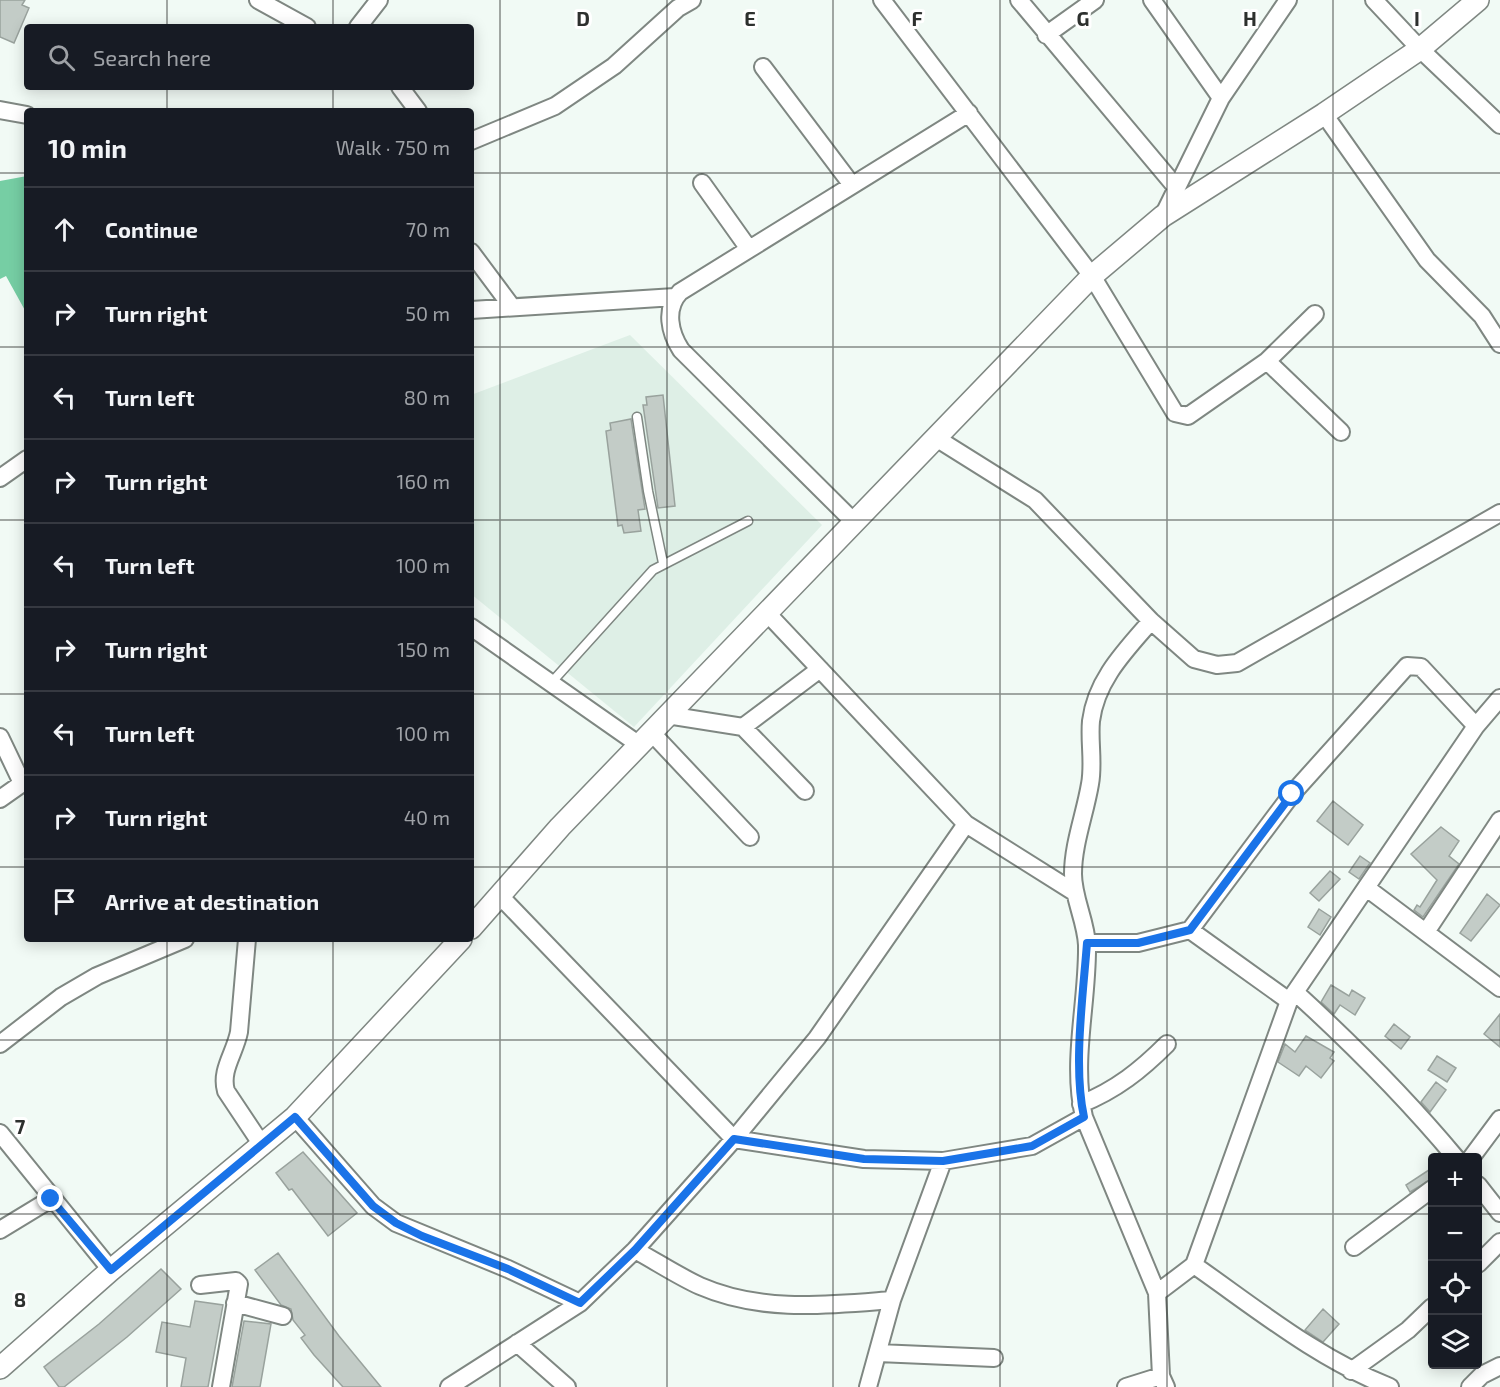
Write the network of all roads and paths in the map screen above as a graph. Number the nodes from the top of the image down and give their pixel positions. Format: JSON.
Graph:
{"nodes":[{"id":1,"x":258,"y":0,"type":"edge"},
{"id":2,"x":380,"y":0,"type":"edge"},
{"id":3,"x":692,"y":0,"type":"edge"},
{"id":4,"x":882,"y":0,"type":"edge"},
{"id":5,"x":1019,"y":0,"type":"edge"},
{"id":6,"x":1095,"y":0,"type":"edge"},
{"id":7,"x":1152,"y":0,"type":"edge"},
{"id":8,"x":1288,"y":0,"type":"edge"},
{"id":9,"x":1374,"y":0,"type":"edge"},
{"id":10,"x":1478,"y":0,"type":"edge"},
{"id":11,"x":302,"y":24,"type":"edge"},
{"id":12,"x":360,"y":24,"type":"edge"},
{"id":13,"x":1046,"y":35,"type":"junction"},
{"id":14,"x":1420,"y":49,"type":"junction"},
{"id":15,"x":763,"y":67,"type":"dead end"},
{"id":16,"x":402,"y":90,"type":"edge"},
{"id":17,"x":1221,"y":98,"type":"junction"},
{"id":18,"x":416,"y":108,"type":"edge"},
{"id":19,"x":0,"y":110,"type":"edge"},
{"id":20,"x":969,"y":113,"type":"junction"},
{"id":21,"x":24,"y":114,"type":"edge"},
{"id":22,"x":1324,"y":114,"type":"junction"},
{"id":23,"x":1500,"y":125,"type":"edge"},
{"id":24,"x":474,"y":140,"type":"edge"},
{"id":25,"x":702,"y":183,"type":"dead end"},
{"id":26,"x":852,"y":185,"type":"junction"},
{"id":27,"x":1176,"y":187,"type":"junction"},
{"id":28,"x":1163,"y":216,"type":"junction"},
{"id":29,"x":749,"y":249,"type":"junction"},
{"id":30,"x":474,"y":256,"type":"edge"},
{"id":31,"x":1092,"y":276,"type":"junction"},
{"id":32,"x":675,"y":297,"type":"junction"},
{"id":33,"x":513,"y":308,"type":"junction"},
{"id":34,"x":474,"y":310,"type":"edge"},
{"id":35,"x":1315,"y":314,"type":"dead end"},
{"id":36,"x":1500,"y":344,"type":"edge"},
{"id":37,"x":1267,"y":361,"type":"junction"},
{"id":38,"x":637,"y":417,"type":"dead end"},
{"id":39,"x":1341,"y":432,"type":"dead end"},
{"id":40,"x":936,"y":438,"type":"junction"},
{"id":41,"x":24,"y":461,"type":"edge"},
{"id":42,"x":0,"y":478,"type":"edge"},
{"id":43,"x":1499,"y":514,"type":"edge"},
{"id":44,"x":748,"y":521,"type":"dead end"},
{"id":45,"x":854,"y":522,"type":"junction"},
{"id":46,"x":663,"y":563,"type":"junction"},
{"id":47,"x":767,"y":613,"type":"junction"},
{"id":48,"x":1151,"y":621,"type":"junction"},
{"id":49,"x":474,"y":629,"type":"edge"},
{"id":50,"x":820,"y":669,"type":"junction"},
{"id":51,"x":551,"y":683,"type":"junction"},
{"id":52,"x":1500,"y":698,"type":"edge"},
{"id":53,"x":667,"y":715,"type":"junction"},
{"id":54,"x":1476,"y":726,"type":"junction"},
{"id":55,"x":743,"y":727,"type":"junction"},
{"id":56,"x":0,"y":737,"type":"edge"},
{"id":57,"x":645,"y":738,"type":"junction"},
{"id":58,"x":24,"y":780,"type":"edge"},
{"id":59,"x":24,"y":783,"type":"edge"},
{"id":60,"x":805,"y":791,"type":"dead end"},
{"id":61,"x":0,"y":799,"type":"edge"},
{"id":62,"x":1500,"y":820,"type":"edge"},
{"id":63,"x":966,"y":824,"type":"junction"},
{"id":64,"x":750,"y":837,"type":"dead end"},
{"id":65,"x":1368,"y":889,"type":"junction"},
{"id":66,"x":1074,"y":892,"type":"junction"},
{"id":67,"x":501,"y":897,"type":"junction"},
{"id":68,"x":474,"y":925,"type":"edge"},
{"id":69,"x":1190,"y":930,"type":"junction"},
{"id":70,"x":1426,"y":932,"type":"junction"},
{"id":71,"x":178,"y":942,"type":"edge"},
{"id":72,"x":248,"y":942,"type":"edge"},
{"id":73,"x":458,"y":942,"type":"edge"},
{"id":74,"x":1087,"y":943,"type":"junction"},
{"id":75,"x":1500,"y":988,"type":"edge"},
{"id":76,"x":1292,"y":996,"type":"junction"},
{"id":77,"x":0,"y":1044,"type":"edge"},
{"id":78,"x":1167,"y":1044,"type":"dead end"},
{"id":79,"x":1083,"y":1111,"type":"junction"},
{"id":80,"x":295,"y":1117,"type":"junction"},
{"id":81,"x":1500,"y":1119,"type":"edge"},
{"id":82,"x":0,"y":1133,"type":"edge"},
{"id":83,"x":734,"y":1139,"type":"junction"},
{"id":84,"x":262,"y":1145,"type":"junction"},
{"id":85,"x":1452,"y":1153,"type":"edge"},
{"id":86,"x":1475,"y":1153,"type":"edge"},
{"id":87,"x":943,"y":1161,"type":"junction"},
{"id":88,"x":1482,"y":1190,"type":"edge"},
{"id":89,"x":1428,"y":1192,"type":"edge"},
{"id":90,"x":51,"y":1199,"type":"junction"},
{"id":91,"x":1500,"y":1213,"type":"edge"},
{"id":92,"x":0,"y":1230,"type":"edge"},
{"id":93,"x":1500,"y":1242,"type":"edge"},
{"id":94,"x":1354,"y":1247,"type":"dead end"},
{"id":95,"x":635,"y":1250,"type":"junction"},
{"id":96,"x":1481,"y":1261,"type":"edge"},
{"id":97,"x":1194,"y":1265,"type":"junction"},
{"id":98,"x":111,"y":1270,"type":"junction"},
{"id":99,"x":200,"y":1286,"type":"dead end"},
{"id":100,"x":1157,"y":1293,"type":"junction"},
{"id":101,"x":892,"y":1300,"type":"junction"},
{"id":102,"x":235,"y":1303,"type":"junction"},
{"id":103,"x":580,"y":1303,"type":"junction"},
{"id":104,"x":1428,"y":1311,"type":"edge"},
{"id":105,"x":283,"y":1316,"type":"dead end"},
{"id":106,"x":517,"y":1343,"type":"junction"},
{"id":107,"x":878,"y":1353,"type":"junction"},
{"id":108,"x":994,"y":1358,"type":"dead end"},
{"id":109,"x":1500,"y":1366,"type":"edge"},
{"id":110,"x":0,"y":1368,"type":"edge"},
{"id":111,"x":1351,"y":1371,"type":"junction"},
{"id":112,"x":1163,"y":1382,"type":"edge"},
{"id":113,"x":220,"y":1387,"type":"edge"},
{"id":114,"x":449,"y":1387,"type":"edge"},
{"id":115,"x":567,"y":1387,"type":"edge"},
{"id":116,"x":868,"y":1387,"type":"edge"},
{"id":117,"x":1126,"y":1387,"type":"edge"},
{"id":118,"x":1390,"y":1387,"type":"edge"},
{"id":119,"x":1470,"y":1387,"type":"edge"}],
"edges":[{"from":1,"to":11,"type":"street"},
{"from":2,"to":12,"type":"street"},
{"from":3,"to":24,"type":"street"},
{"from":4,"to":20,"type":"street"},
{"from":5,"to":13,"type":"street"},
{"from":6,"to":13,"type":"street"},
{"from":7,"to":17,"type":"street"},
{"from":8,"to":17,"type":"street"},
{"from":9,"to":14,"type":"street"},
{"from":10,"to":14,"type":"street"},
{"from":13,"to":27,"type":"street"},
{"from":14,"to":22,"type":"street"},
{"from":14,"to":23,"type":"street"},
{"from":15,"to":26,"type":"street"},
{"from":16,"to":18,"type":"street"},
{"from":17,"to":27,"type":"street"},
{"from":19,"to":21,"type":"street"},
{"from":20,"to":26,"type":"street"},
{"from":20,"to":31,"type":"street"},
{"from":22,"to":28,"type":"street"},
{"from":22,"to":36,"type":"street"},
{"from":25,"to":29,"type":"street"},
{"from":26,"to":29,"type":"street"},
{"from":27,"to":28,"type":"street"},
{"from":28,"to":31,"type":"street"},
{"from":29,"to":32,"type":"street"},
{"from":30,"to":33,"type":"street"},
{"from":31,"to":37,"type":"street"},
{"from":31,"to":40,"type":"street"},
{"from":32,"to":33,"type":"street"},
{"from":32,"to":45,"type":"street"},
{"from":33,"to":34,"type":"street"},
{"from":35,"to":37,"type":"street"},
{"from":37,"to":39,"type":"street"},
{"from":38,"to":46,"type":"lane"},
{"from":40,"to":45,"type":"street"},
{"from":40,"to":48,"type":"street"},
{"from":41,"to":42,"type":"street"},
{"from":43,"to":48,"type":"street"},
{"from":44,"to":46,"type":"lane"},
{"from":45,"to":47,"type":"street"},
{"from":46,"to":51,"type":"lane"},
{"from":47,"to":50,"type":"street"},
{"from":47,"to":53,"type":"street"},
{"from":48,"to":66,"type":"street"},
{"from":49,"to":51,"type":"street"},
{"from":50,"to":55,"type":"street"},
{"from":50,"to":63,"type":"street"},
{"from":51,"to":57,"type":"street"},
{"from":52,"to":54,"type":"street"},
{"from":53,"to":55,"type":"street"},
{"from":53,"to":57,"type":"street"},
{"from":54,"to":65,"type":"street"},
{"from":54,"to":69,"type":"street"},
{"from":55,"to":60,"type":"street"},
{"from":56,"to":58,"type":"street"},
{"from":57,"to":64,"type":"street"},
{"from":57,"to":67,"type":"street"},
{"from":59,"to":61,"type":"street"},
{"from":62,"to":70,"type":"street"},
{"from":63,"to":66,"type":"street"},
{"from":63,"to":83,"type":"street"},
{"from":65,"to":70,"type":"street"},
{"from":65,"to":76,"type":"street"},
{"from":66,"to":74,"type":"street"},
{"from":67,"to":68,"type":"street"},
{"from":67,"to":83,"type":"street"},
{"from":69,"to":74,"type":"street"},
{"from":69,"to":76,"type":"street"},
{"from":70,"to":75,"type":"street"},
{"from":71,"to":77,"type":"street"},
{"from":72,"to":84,"type":"street"},
{"from":73,"to":80,"type":"street"},
{"from":74,"to":79,"type":"street"},
{"from":76,"to":85,"type":"street"},
{"from":76,"to":97,"type":"street"},
{"from":78,"to":79,"type":"street"},
{"from":79,"to":87,"type":"street"},
{"from":79,"to":100,"type":"street"},
{"from":80,"to":84,"type":"street"},
{"from":80,"to":103,"type":"street"},
{"from":81,"to":86,"type":"street"},
{"from":82,"to":90,"type":"street"},
{"from":83,"to":87,"type":"street"},
{"from":83,"to":95,"type":"street"},
{"from":84,"to":98,"type":"street"},
{"from":87,"to":101,"type":"street"},
{"from":88,"to":91,"type":"street"},
{"from":89,"to":94,"type":"street"},
{"from":90,"to":92,"type":"street"},
{"from":90,"to":98,"type":"street"},
{"from":93,"to":96,"type":"street"},
{"from":95,"to":101,"type":"street"},
{"from":95,"to":103,"type":"street"},
{"from":97,"to":100,"type":"street"},
{"from":97,"to":111,"type":"street"},
{"from":98,"to":110,"type":"street"},
{"from":99,"to":102,"type":"street"},
{"from":100,"to":112,"type":"street"},
{"from":101,"to":107,"type":"street"},
{"from":102,"to":105,"type":"street"},
{"from":102,"to":113,"type":"street"},
{"from":103,"to":106,"type":"street"},
{"from":104,"to":111,"type":"street"},
{"from":106,"to":114,"type":"street"},
{"from":106,"to":115,"type":"street"},
{"from":107,"to":108,"type":"street"},
{"from":107,"to":116,"type":"street"},
{"from":109,"to":119,"type":"street"},
{"from":111,"to":118,"type":"street"},
{"from":112,"to":117,"type":"street"}]}
